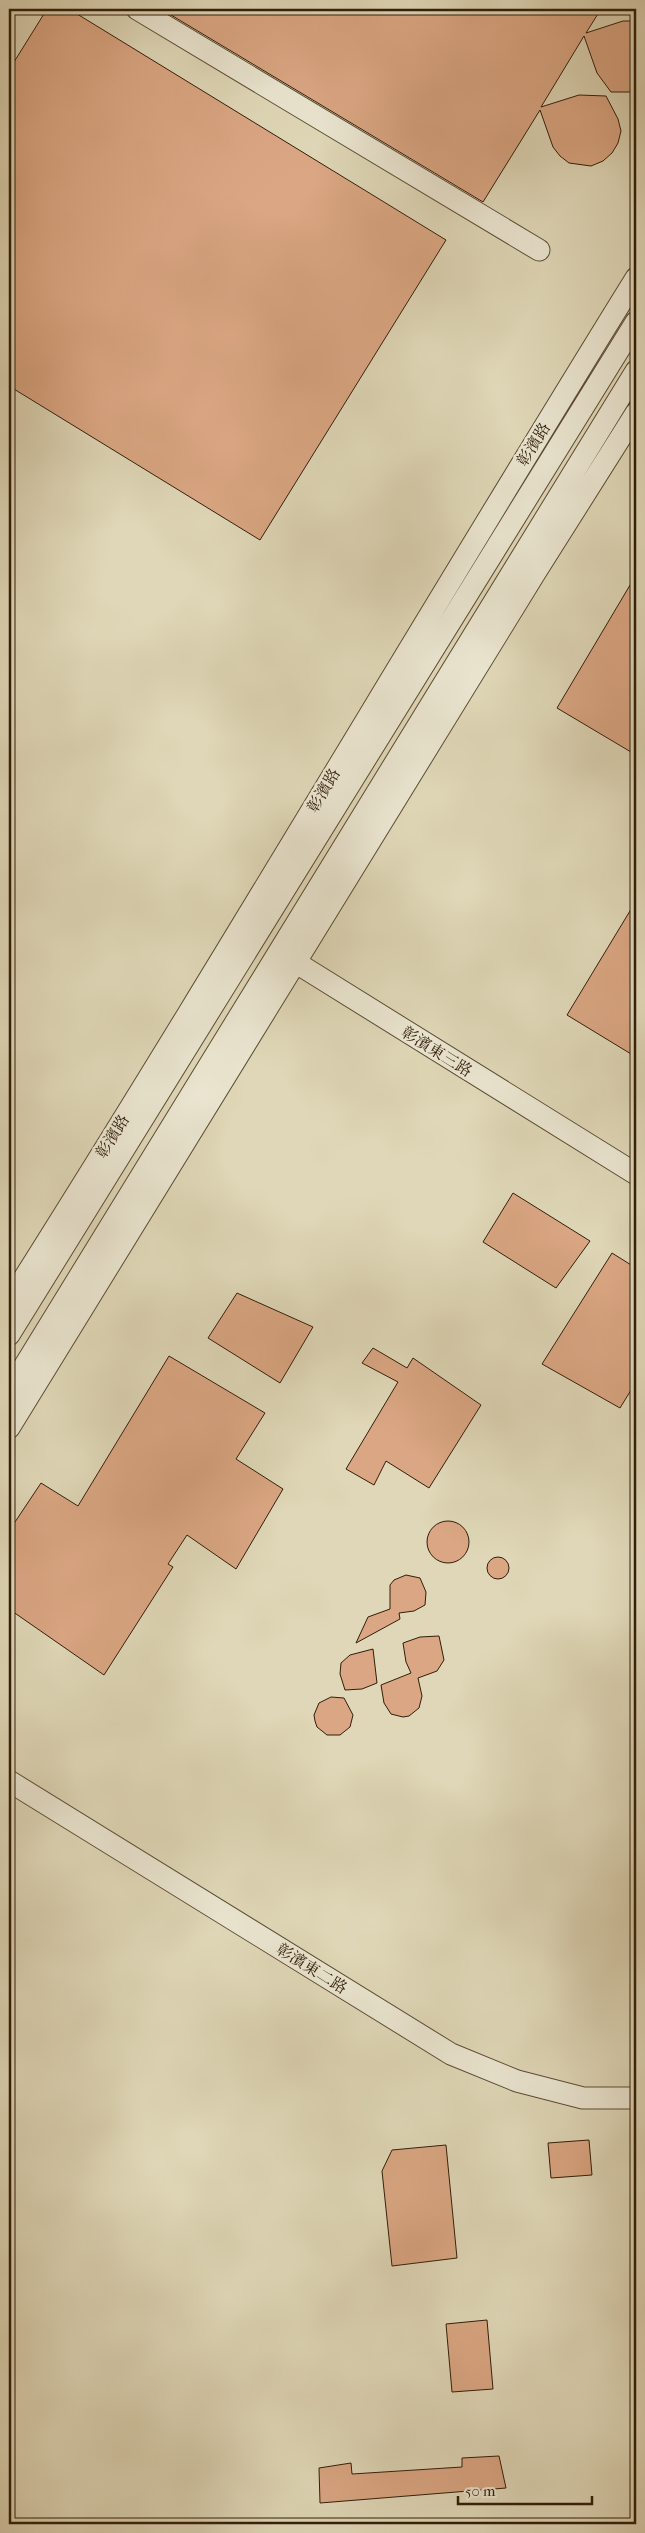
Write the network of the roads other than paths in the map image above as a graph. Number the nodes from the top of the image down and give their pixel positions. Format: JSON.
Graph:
{"nodes":[{"id":1,"x":137,"y":9,"type":"edge"},
{"id":2,"x":540,"y":250,"type":"dead end"},
{"id":3,"x":636,"y":278,"type":"edge"},
{"id":4,"x":636,"y":322,"type":"edge"},
{"id":5,"x":636,"y":371,"type":"edge"},
{"id":6,"x":636,"y":413,"type":"edge"},
{"id":7,"x":244,"y":939,"type":"junction"},
{"id":8,"x":285,"y":961,"type":"junction"},
{"id":9,"x":636,"y":1174,"type":"edge"},
{"id":10,"x":9,"y":1302,"type":"edge"},
{"id":11,"x":9,"y":1336,"type":"edge"},
{"id":12,"x":9,"y":1391,"type":"edge"},
{"id":13,"x":9,"y":1428,"type":"edge"},
{"id":14,"x":9,"y":1781,"type":"edge"},
{"id":15,"x":636,"y":2098,"type":"edge"}],
"edges":[{"from":1,"to":2,"type":"street"},
{"from":3,"to":7,"type":"street","name":"彰濱路"},
{"from":4,"to":7,"type":"street","name":"彰濱路"},
{"from":5,"to":8,"type":"street"},
{"from":6,"to":8,"type":"street"},
{"from":7,"to":8,"type":"street","name":"彰濱東三路"},
{"from":7,"to":10,"type":"street","name":"彰濱路"},
{"from":7,"to":11,"type":"street","name":"彰濱路"},
{"from":8,"to":9,"type":"street","name":"彰濱東三路"},
{"from":8,"to":12,"type":"street"},
{"from":8,"to":13,"type":"street"},
{"from":14,"to":15,"type":"street","name":"彰濱東二路"}]}
